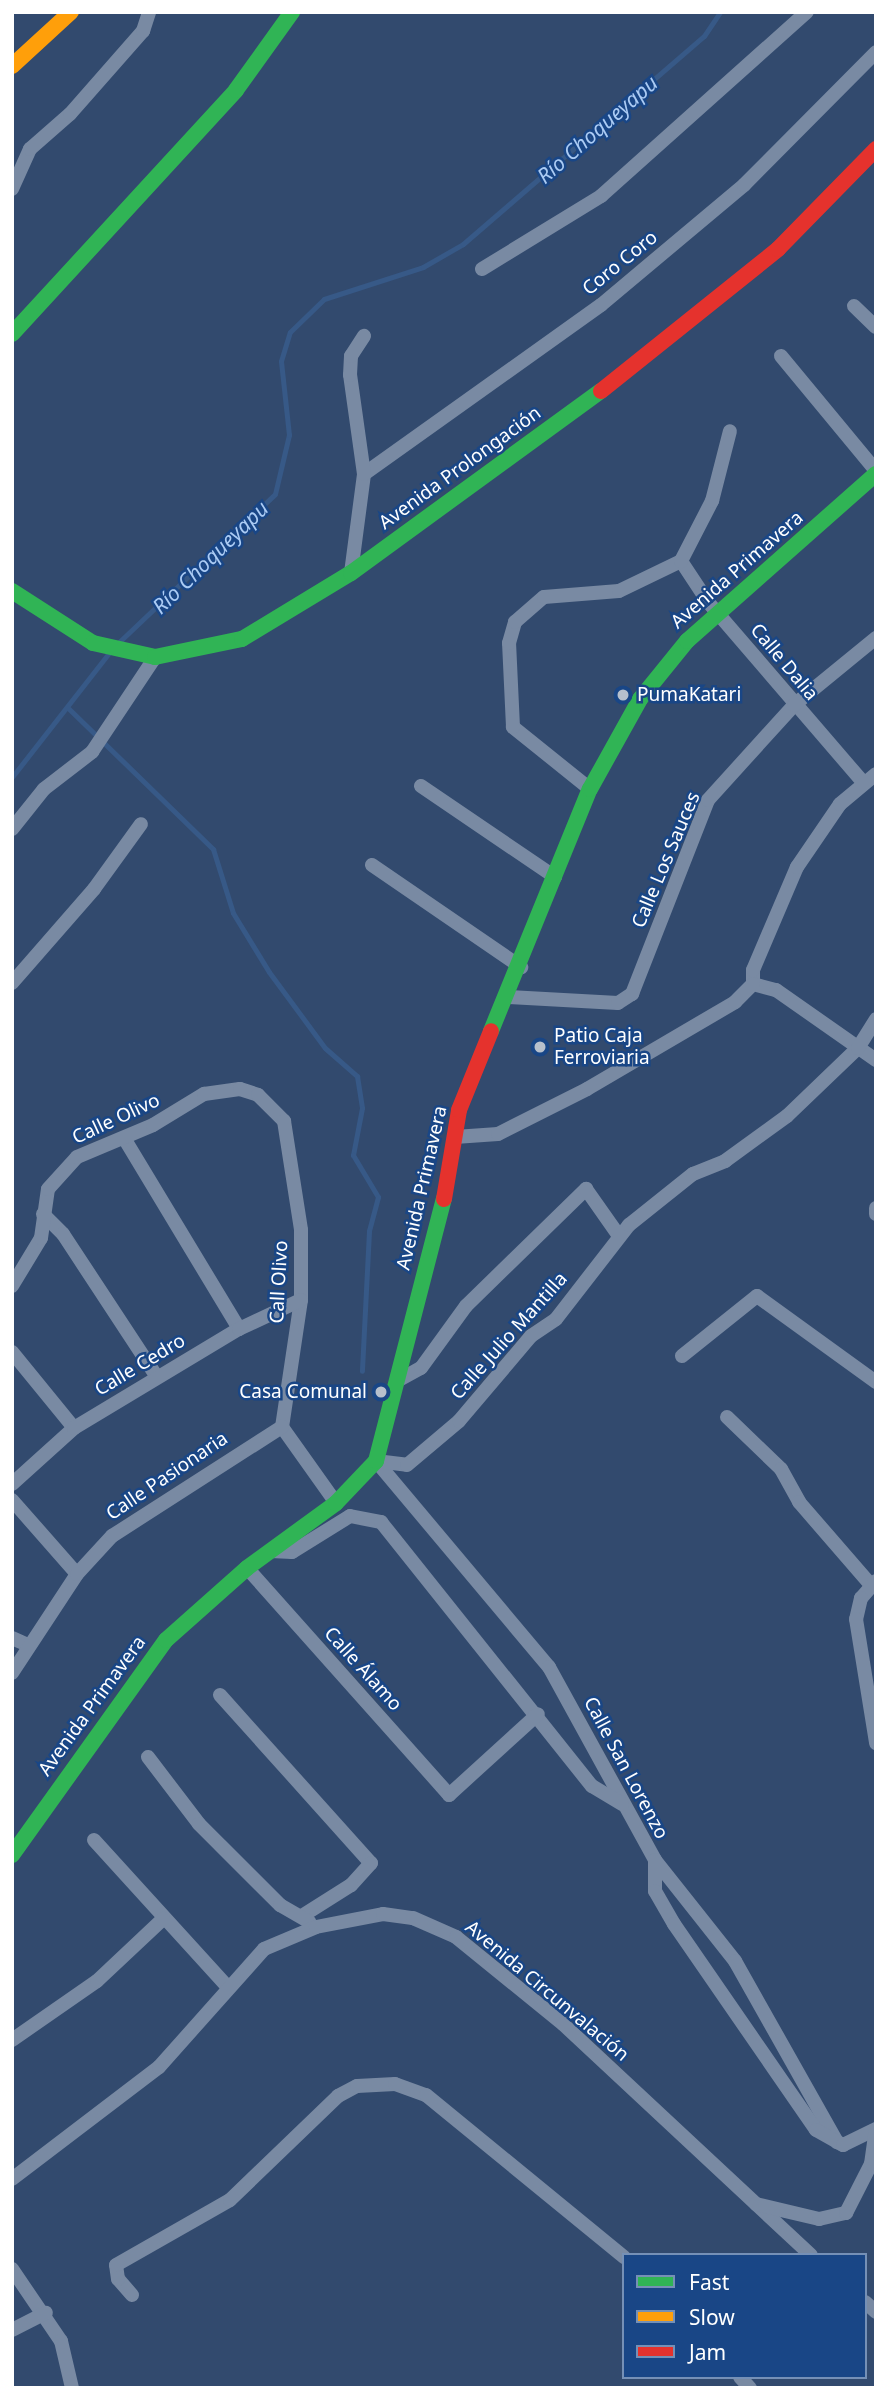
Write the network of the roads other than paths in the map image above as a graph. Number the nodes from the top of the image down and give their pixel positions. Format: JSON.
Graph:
{"nodes":[{"id":1,"x":149,"y":12,"type":"edge"},
{"id":2,"x":292,"y":12,"type":"edge"},
{"id":3,"x":807,"y":12,"type":"edge"},
{"id":4,"x":62,"y":16,"type":"edge"},
{"id":5,"x":876,"y":52,"type":"edge"},
{"id":6,"x":12,"y":66,"type":"edge"},
{"id":7,"x":876,"y":149,"type":"edge"},
{"id":8,"x":12,"y":189,"type":"edge"},
{"id":9,"x":482,"y":269,"type":"dead end"},
{"id":10,"x":854,"y":306,"type":"dead end"},
{"id":11,"x":876,"y":327,"type":"edge"},
{"id":12,"x":12,"y":334,"type":"edge"},
{"id":13,"x":364,"y":336,"type":"dead end"},
{"id":14,"x":781,"y":356,"type":"dead end"},
{"id":15,"x":730,"y":431,"type":"dead end"},
{"id":16,"x":876,"y":472,"type":"edge"},
{"id":17,"x":364,"y":474,"type":"junction"},
{"id":18,"x":681,"y":561,"type":"junction"},
{"id":19,"x":351,"y":573,"type":"junction"},
{"id":20,"x":12,"y":591,"type":"edge"},
{"id":21,"x":717,"y":611,"type":"junction"},
{"id":22,"x":876,"y":638,"type":"edge"},
{"id":23,"x":155,"y":657,"type":"junction"},
{"id":24,"x":794,"y":705,"type":"junction"},
{"id":25,"x":869,"y":778,"type":"edge"},
{"id":26,"x":421,"y":786,"type":"dead end"},
{"id":27,"x":590,"y":789,"type":"junction"},
{"id":28,"x":141,"y":824,"type":"dead end"},
{"id":29,"x":12,"y":829,"type":"edge"},
{"id":30,"x":372,"y":865,"type":"dead end"},
{"id":31,"x":555,"y":877,"type":"junction"},
{"id":32,"x":521,"y":967,"type":"junction"},
{"id":33,"x":12,"y":983,"type":"edge"},
{"id":34,"x":753,"y":984,"type":"junction"},
{"id":35,"x":509,"y":998,"type":"junction"},
{"id":36,"x":876,"y":1019,"type":"edge"},
{"id":37,"x":858,"y":1048,"type":"junction"},
{"id":38,"x":876,"y":1060,"type":"edge"},
{"id":39,"x":455,"y":1137,"type":"junction"},
{"id":40,"x":124,"y":1138,"type":"junction"},
{"id":41,"x":286,"y":1138,"type":"joint"},
{"id":42,"x":43,"y":1214,"type":"junction"},
{"id":43,"x":619,"y":1236,"type":"junction"},
{"id":44,"x":12,"y":1286,"type":"edge"},
{"id":45,"x":301,"y":1300,"type":"junction"},
{"id":46,"x":239,"y":1329,"type":"junction"},
{"id":47,"x":12,"y":1352,"type":"edge"},
{"id":48,"x":682,"y":1356,"type":"dead end"},
{"id":49,"x":156,"y":1377,"type":"junction"},
{"id":50,"x":399,"y":1380,"type":"junction"},
{"id":51,"x":876,"y":1382,"type":"edge"},
{"id":52,"x":727,"y":1417,"type":"dead end"},
{"id":53,"x":282,"y":1427,"type":"junction"},
{"id":54,"x":74,"y":1428,"type":"junction"},
{"id":55,"x":376,"y":1461,"type":"junction"},
{"id":56,"x":12,"y":1484,"type":"edge"},
{"id":57,"x":12,"y":1500,"type":"edge"},
{"id":58,"x":336,"y":1503,"type":"junction"},
{"id":59,"x":271,"y":1550,"type":"junction"},
{"id":60,"x":247,"y":1568,"type":"junction"},
{"id":61,"x":77,"y":1574,"type":"junction"},
{"id":62,"x":873,"y":1583,"type":"edge"},
{"id":63,"x":12,"y":1638,"type":"edge"},
{"id":64,"x":28,"y":1645,"type":"junction"},
{"id":65,"x":12,"y":1673,"type":"edge"},
{"id":66,"x":220,"y":1695,"type":"dead end"},
{"id":67,"x":538,"y":1714,"type":"junction"},
{"id":68,"x":876,"y":1743,"type":"edge"},
{"id":69,"x":148,"y":1756,"type":"dead end"},
{"id":70,"x":622,"y":1804,"type":"junction"},
{"id":71,"x":94,"y":1840,"type":"dead end"},
{"id":72,"x":12,"y":1855,"type":"edge"},
{"id":73,"x":655,"y":1860,"type":"junction"},
{"id":74,"x":302,"y":1916,"type":"junction"},
{"id":75,"x":163,"y":1919,"type":"junction"},
{"id":76,"x":316,"y":1927,"type":"junction"},
{"id":77,"x":227,"y":1986,"type":"junction"},
{"id":78,"x":12,"y":2040,"type":"edge"},
{"id":79,"x":876,"y":2129,"type":"edge"},
{"id":80,"x":837,"y":2142,"type":"junction"},
{"id":81,"x":12,"y":2179,"type":"edge"},
{"id":82,"x":756,"y":2204,"type":"junction"},
{"id":83,"x":809,"y":2253,"type":"edge"},
{"id":84,"x":622,"y":2255,"type":"edge"},
{"id":85,"x":12,"y":2269,"type":"edge"},
{"id":86,"x":132,"y":2295,"type":"dead end"},
{"id":87,"x":46,"y":2313,"type":"junction"},
{"id":88,"x":12,"y":2330,"type":"edge"},
{"id":89,"x":72,"y":2388,"type":"edge"}],
"edges":[{"from":1,"to":8,"type":"street"},
{"from":2,"to":12,"type":"main road"},
{"from":3,"to":9,"type":"street"},
{"from":4,"to":6,"type":"main road"},
{"from":5,"to":17,"type":"street","name":"Coro Coro"},
{"from":7,"to":19,"type":"main road","name":"Avenida Prolongación"},
{"from":10,"to":11,"type":"street"},
{"from":13,"to":17,"type":"street"},
{"from":14,"to":16,"type":"street"},
{"from":15,"to":18,"type":"street"},
{"from":16,"to":21,"type":"main road","name":"Avenida Primavera"},
{"from":17,"to":19,"type":"street"},
{"from":18,"to":21,"type":"street","name":"Calle Dalia"},
{"from":18,"to":27,"type":"street"},
{"from":19,"to":23,"type":"main road","name":"Avenida Prolongación"},
{"from":20,"to":23,"type":"main road","name":"Avenida Prolongación"},
{"from":21,"to":24,"type":"street","name":"Calle Dalia"},
{"from":21,"to":27,"type":"main road","name":"Avenida Primavera"},
{"from":22,"to":24,"type":"street","name":"Calle Los Sauces"},
{"from":23,"to":29,"type":"street"},
{"from":24,"to":25,"type":"street","name":"Calle Dalia"},
{"from":24,"to":35,"type":"street","name":"Calle Los Sauces"},
{"from":25,"to":34,"type":"street"},
{"from":26,"to":31,"type":"street"},
{"from":27,"to":31,"type":"main road","name":"Avenida Primavera"},
{"from":28,"to":33,"type":"street"},
{"from":30,"to":32,"type":"street"},
{"from":31,"to":32,"type":"main road","name":"Avenida Primavera"},
{"from":32,"to":35,"type":"main road","name":"Avenida Primavera"},
{"from":34,"to":37,"type":"street"},
{"from":34,"to":39,"type":"street"},
{"from":35,"to":39,"type":"main road","name":"Avenida Primavera"},
{"from":36,"to":37,"type":"street","name":"Calle Julio Mantilla"},
{"from":37,"to":38,"type":"street"},
{"from":37,"to":43,"type":"street","name":"Calle Julio Mantilla"},
{"from":39,"to":50,"type":"main road","name":"Avenida Primavera"},
{"from":40,"to":41,"type":"street","name":"Calle Olivo"},
{"from":40,"to":42,"type":"street","name":"Calle Olivo"},
{"from":40,"to":46,"type":"street"},
{"from":41,"to":45,"type":"street","name":"Call Olivo"},
{"from":42,"to":44,"type":"street","name":"Calle Olivo"},
{"from":42,"to":49,"type":"street"},
{"from":43,"to":50,"type":"street"},
{"from":43,"to":55,"type":"street","name":"Calle Julio Mantilla"},
{"from":45,"to":46,"type":"street","name":"Calle Cedro"},
{"from":45,"to":53,"type":"street","name":"Call Olivo"},
{"from":46,"to":49,"type":"street","name":"Calle Cedro"},
{"from":47,"to":54,"type":"street"},
{"from":48,"to":51,"type":"street"},
{"from":49,"to":54,"type":"street","name":"Calle Cedro"},
{"from":50,"to":55,"type":"main road","name":"Avenida Primavera"},
{"from":52,"to":62,"type":"street"},
{"from":53,"to":58,"type":"street"},
{"from":53,"to":61,"type":"street","name":"Calle Pasionaria"},
{"from":54,"to":56,"type":"street","name":"Calle Cedro"},
{"from":55,"to":58,"type":"main road","name":"Avenida Primavera"},
{"from":55,"to":70,"type":"street","name":"Calle San Lorenzo"},
{"from":57,"to":61,"type":"street"},
{"from":58,"to":59,"type":"main road","name":"Avenida Primavera"},
{"from":59,"to":60,"type":"main road","name":"Avenida Primavera"},
{"from":59,"to":67,"type":"street"},
{"from":60,"to":67,"type":"street","name":"Calle Álamo"},
{"from":60,"to":72,"type":"main road","name":"Avenida Primavera"},
{"from":61,"to":64,"type":"street","name":"Calle Pasionaria"},
{"from":62,"to":68,"type":"street"},
{"from":63,"to":64,"type":"street"},
{"from":64,"to":65,"type":"street","name":"Calle Pasionaria"},
{"from":66,"to":74,"type":"street"},
{"from":67,"to":70,"type":"street"},
{"from":69,"to":74,"type":"street"},
{"from":70,"to":73,"type":"street","name":"Calle San Lorenzo"},
{"from":71,"to":75,"type":"street"},
{"from":73,"to":80,"type":"street","name":"Calle San Lorenzo"},
{"from":73,"to":80,"type":"street"},
{"from":74,"to":76,"type":"street"},
{"from":75,"to":77,"type":"street"},
{"from":75,"to":78,"type":"street"},
{"from":76,"to":77,"type":"street","name":"Avenida Circunvalación"},
{"from":76,"to":82,"type":"street","name":"Avenida Circunvalación"},
{"from":77,"to":81,"type":"street","name":"Avenida Circunvalación"},
{"from":79,"to":80,"type":"street"},
{"from":79,"to":82,"type":"street","name":"Avenida Circunvalación"},
{"from":82,"to":83,"type":"street"},
{"from":84,"to":86,"type":"street"},
{"from":85,"to":87,"type":"street"},
{"from":87,"to":88,"type":"street"},
{"from":87,"to":89,"type":"street"}]}
